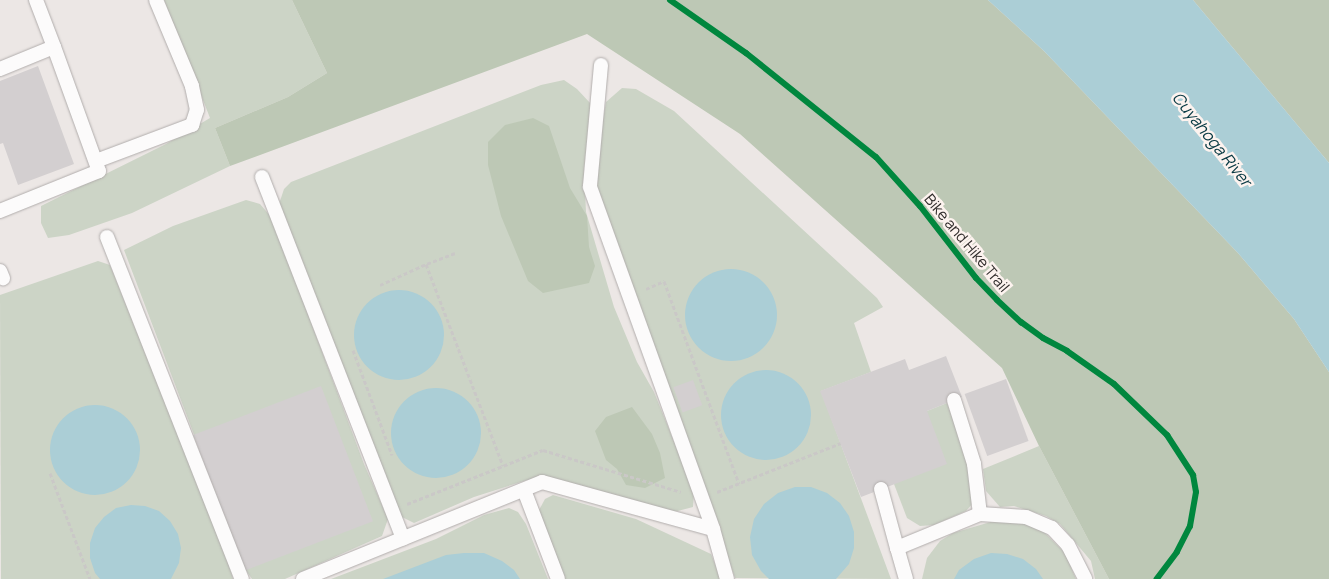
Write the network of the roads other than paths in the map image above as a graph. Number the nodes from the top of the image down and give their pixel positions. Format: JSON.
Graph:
{"nodes":[{"id":1,"x":36,"y":0,"type":"edge"},
{"id":2,"x":156,"y":0,"type":"edge"},
{"id":3,"x":54,"y":47,"type":"junction"},
{"id":4,"x":601,"y":65,"type":"dead end"},
{"id":5,"x":0,"y":69,"type":"edge"},
{"id":6,"x":96,"y":161,"type":"junction"},
{"id":7,"x":262,"y":177,"type":"dead end"},
{"id":8,"x":0,"y":211,"type":"edge"},
{"id":9,"x":108,"y":237,"type":"dead end"},
{"id":10,"x":954,"y":400,"type":"dead end"},
{"id":11,"x":881,"y":489,"type":"dead end"},
{"id":12,"x":524,"y":490,"type":"junction"},
{"id":13,"x":980,"y":514,"type":"junction"},
{"id":14,"x":713,"y":529,"type":"junction"},
{"id":15,"x":404,"y":539,"type":"junction"},
{"id":16,"x":897,"y":548,"type":"junction"},
{"id":17,"x":242,"y":579,"type":"edge"},
{"id":18,"x":303,"y":579,"type":"edge"},
{"id":19,"x":558,"y":579,"type":"edge"},
{"id":20,"x":727,"y":579,"type":"edge"},
{"id":21,"x":906,"y":579,"type":"edge"},
{"id":22,"x":1085,"y":579,"type":"edge"}],
"edges":[{"from":1,"to":3,"type":"lane"},
{"from":2,"to":6,"type":"lane"},
{"from":3,"to":5,"type":"lane"},
{"from":3,"to":6,"type":"lane"},
{"from":4,"to":14,"type":"lane"},
{"from":6,"to":8,"type":"lane"},
{"from":7,"to":15,"type":"lane"},
{"from":9,"to":17,"type":"lane"},
{"from":10,"to":13,"type":"lane"},
{"from":11,"to":16,"type":"lane"},
{"from":12,"to":14,"type":"lane"},
{"from":12,"to":15,"type":"lane"},
{"from":12,"to":19,"type":"lane"},
{"from":13,"to":16,"type":"lane"},
{"from":13,"to":22,"type":"lane"},
{"from":14,"to":20,"type":"lane"},
{"from":15,"to":18,"type":"lane"},
{"from":16,"to":21,"type":"lane"}]}
